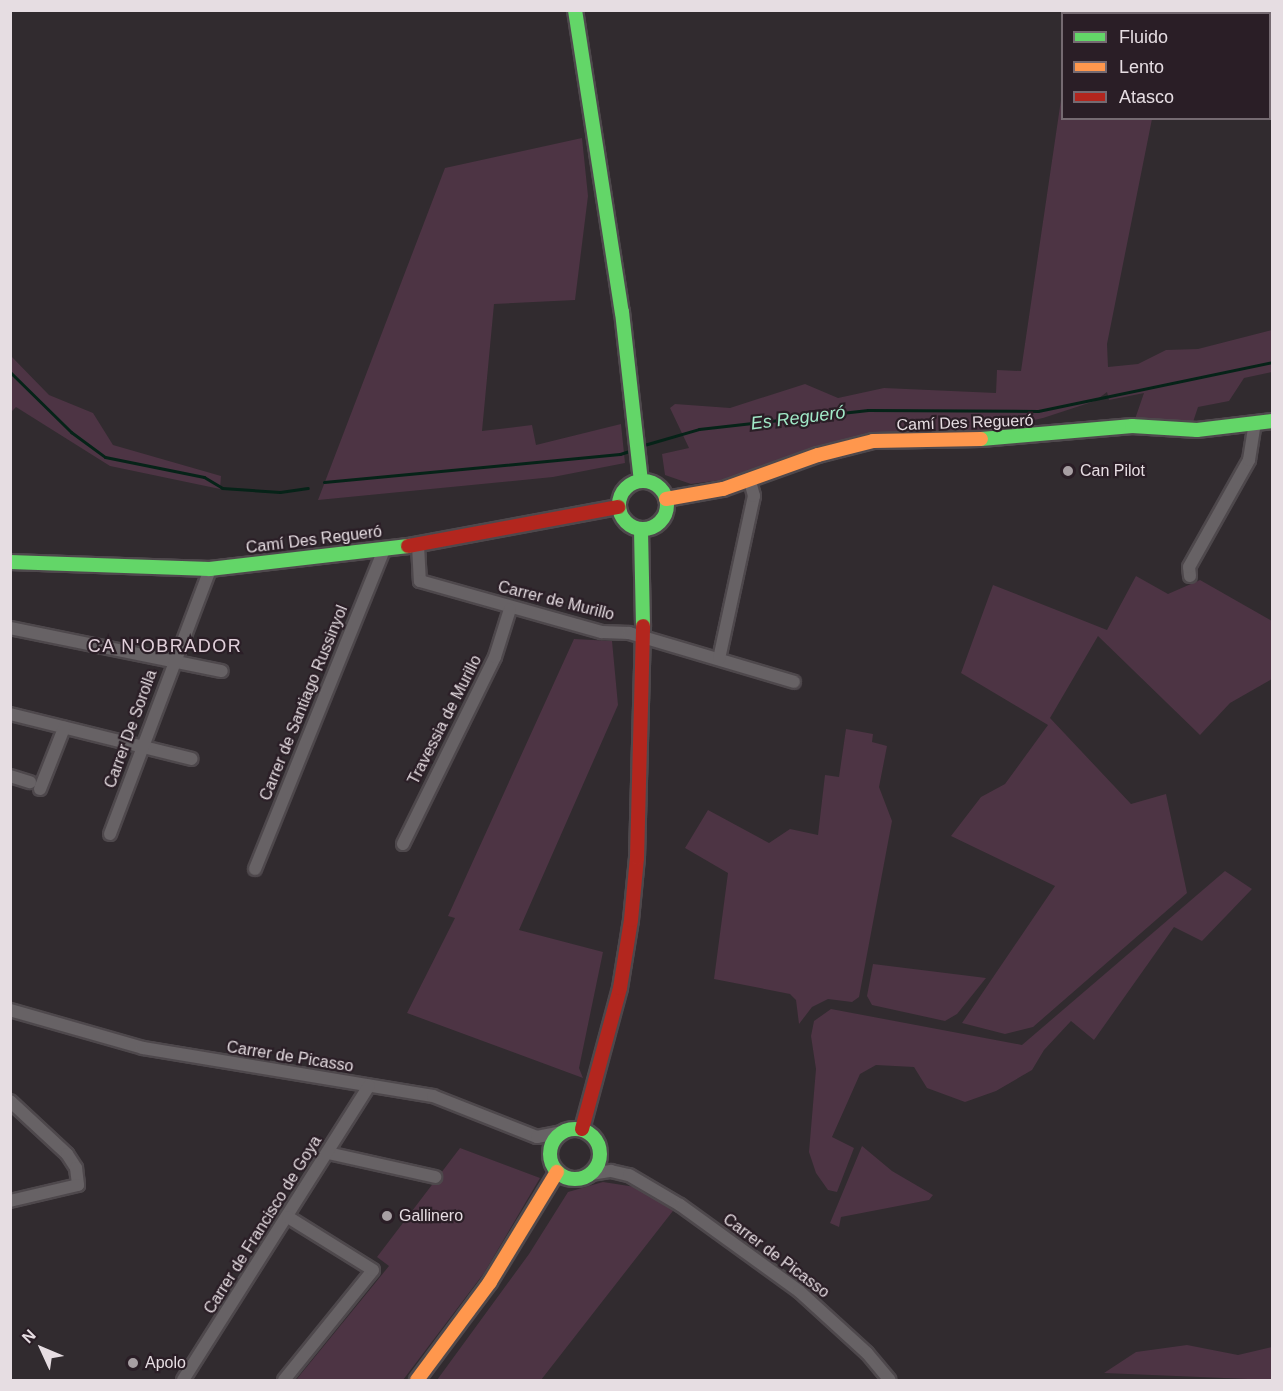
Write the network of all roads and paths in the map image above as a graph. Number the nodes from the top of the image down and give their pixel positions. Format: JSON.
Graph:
{"nodes":[{"id":1,"x":575,"y":10,"type":"edge"},
{"id":2,"x":1272,"y":421,"type":"edge"},
{"id":3,"x":1255,"y":424,"type":"junction"},
{"id":4,"x":641,"y":481,"type":"junction"},
{"id":5,"x":750,"y":481,"type":"junction"},
{"id":6,"x":666,"y":499,"type":"junction"},
{"id":7,"x":618,"y":507,"type":"junction"},
{"id":8,"x":641,"y":530,"type":"junction"},
{"id":9,"x":418,"y":545,"type":"junction"},
{"id":10,"x":384,"y":549,"type":"junction"},
{"id":11,"x":10,"y":562,"type":"edge"},
{"id":12,"x":210,"y":570,"type":"junction"},
{"id":13,"x":1190,"y":576,"type":"dead end"},
{"id":14,"x":510,"y":609,"type":"junction"},
{"id":15,"x":10,"y":628,"type":"edge"},
{"id":16,"x":643,"y":638,"type":"junction"},
{"id":17,"x":719,"y":659,"type":"junction"},
{"id":18,"x":174,"y":660,"type":"junction"},
{"id":19,"x":222,"y":671,"type":"dead end"},
{"id":20,"x":794,"y":682,"type":"dead end"},
{"id":21,"x":10,"y":714,"type":"edge"},
{"id":22,"x":64,"y":728,"type":"junction"},
{"id":23,"x":142,"y":747,"type":"junction"},
{"id":24,"x":192,"y":759,"type":"dead end"},
{"id":25,"x":10,"y":776,"type":"edge"},
{"id":26,"x":110,"y":834,"type":"dead end"},
{"id":27,"x":403,"y":844,"type":"dead end"},
{"id":28,"x":255,"y":869,"type":"dead end"},
{"id":29,"x":10,"y":1010,"type":"edge"},
{"id":30,"x":369,"y":1086,"type":"junction"},
{"id":31,"x":10,"y":1101,"type":"edge"},
{"id":32,"x":582,"y":1129,"type":"junction"},
{"id":33,"x":562,"y":1131,"type":"junction"},
{"id":34,"x":328,"y":1152,"type":"junction"},
{"id":35,"x":557,"y":1172,"type":"junction"},
{"id":36,"x":591,"y":1173,"type":"junction"},
{"id":37,"x":435,"y":1177,"type":"dead end"},
{"id":38,"x":10,"y":1201,"type":"edge"},
{"id":39,"x":288,"y":1217,"type":"junction"},
{"id":40,"x":183,"y":1380,"type":"edge"},
{"id":41,"x":284,"y":1380,"type":"edge"},
{"id":42,"x":417,"y":1380,"type":"edge"},
{"id":43,"x":890,"y":1380,"type":"edge"}],
"edges":[{"from":1,"to":4,"type":"main road"},
{"from":2,"to":3,"type":"main road","name":"Camí Des Regueró"},
{"from":3,"to":5,"type":"main road","name":"Camí Des Regueró"},
{"from":3,"to":13,"type":"street"},
{"from":4,"to":6,"type":"main road"},
{"from":4,"to":7,"type":"main road"},
{"from":5,"to":6,"type":"main road","name":"Camí Des Regueró"},
{"from":5,"to":17,"type":"street"},
{"from":6,"to":8,"type":"main road"},
{"from":7,"to":8,"type":"main road"},
{"from":7,"to":9,"type":"main road","name":"Camí Des Regueró"},
{"from":8,"to":16,"type":"main road"},
{"from":9,"to":10,"type":"main road","name":"Camí Des Regueró"},
{"from":9,"to":14,"type":"street","name":"Carrer de Murillo"},
{"from":10,"to":12,"type":"main road","name":"Camí Des Regueró"},
{"from":10,"to":28,"type":"street","name":"Carrer de Santiago Russinyol"},
{"from":11,"to":12,"type":"main road","name":"Camí Des Regueró"},
{"from":12,"to":18,"type":"street","name":"Carrer De Sorolla"},
{"from":14,"to":16,"type":"street","name":"Carrer de Murillo"},
{"from":14,"to":27,"type":"street","name":"Travessia de Murillo"},
{"from":15,"to":18,"type":"street"},
{"from":16,"to":17,"type":"street","name":"Carrer de Murillo"},
{"from":16,"to":32,"type":"main road"},
{"from":17,"to":20,"type":"street","name":"Carrer de Murillo"},
{"from":18,"to":19,"type":"street"},
{"from":18,"to":23,"type":"street","name":"Carrer De Sorolla"},
{"from":21,"to":22,"type":"street"},
{"from":22,"to":23,"type":"street"},
{"from":22,"to":25,"type":"street"},
{"from":23,"to":24,"type":"street"},
{"from":23,"to":26,"type":"street","name":"Carrer De Sorolla"},
{"from":29,"to":30,"type":"street","name":"Carrer de Picasso"},
{"from":30,"to":33,"type":"street","name":"Carrer de Picasso"},
{"from":30,"to":34,"type":"street","name":"Carrer de Francisco de Goya"},
{"from":31,"to":38,"type":"street"},
{"from":32,"to":33,"type":"main road"},
{"from":32,"to":36,"type":"main road"},
{"from":33,"to":35,"type":"main road"},
{"from":34,"to":37,"type":"street"},
{"from":34,"to":39,"type":"street","name":"Carrer de Francisco de Goya"},
{"from":35,"to":36,"type":"main road"},
{"from":35,"to":42,"type":"main road"},
{"from":36,"to":43,"type":"street","name":"Carrer de Picasso"},
{"from":39,"to":40,"type":"street","name":"Carrer de Francisco de Goya"},
{"from":39,"to":41,"type":"street"}]}
